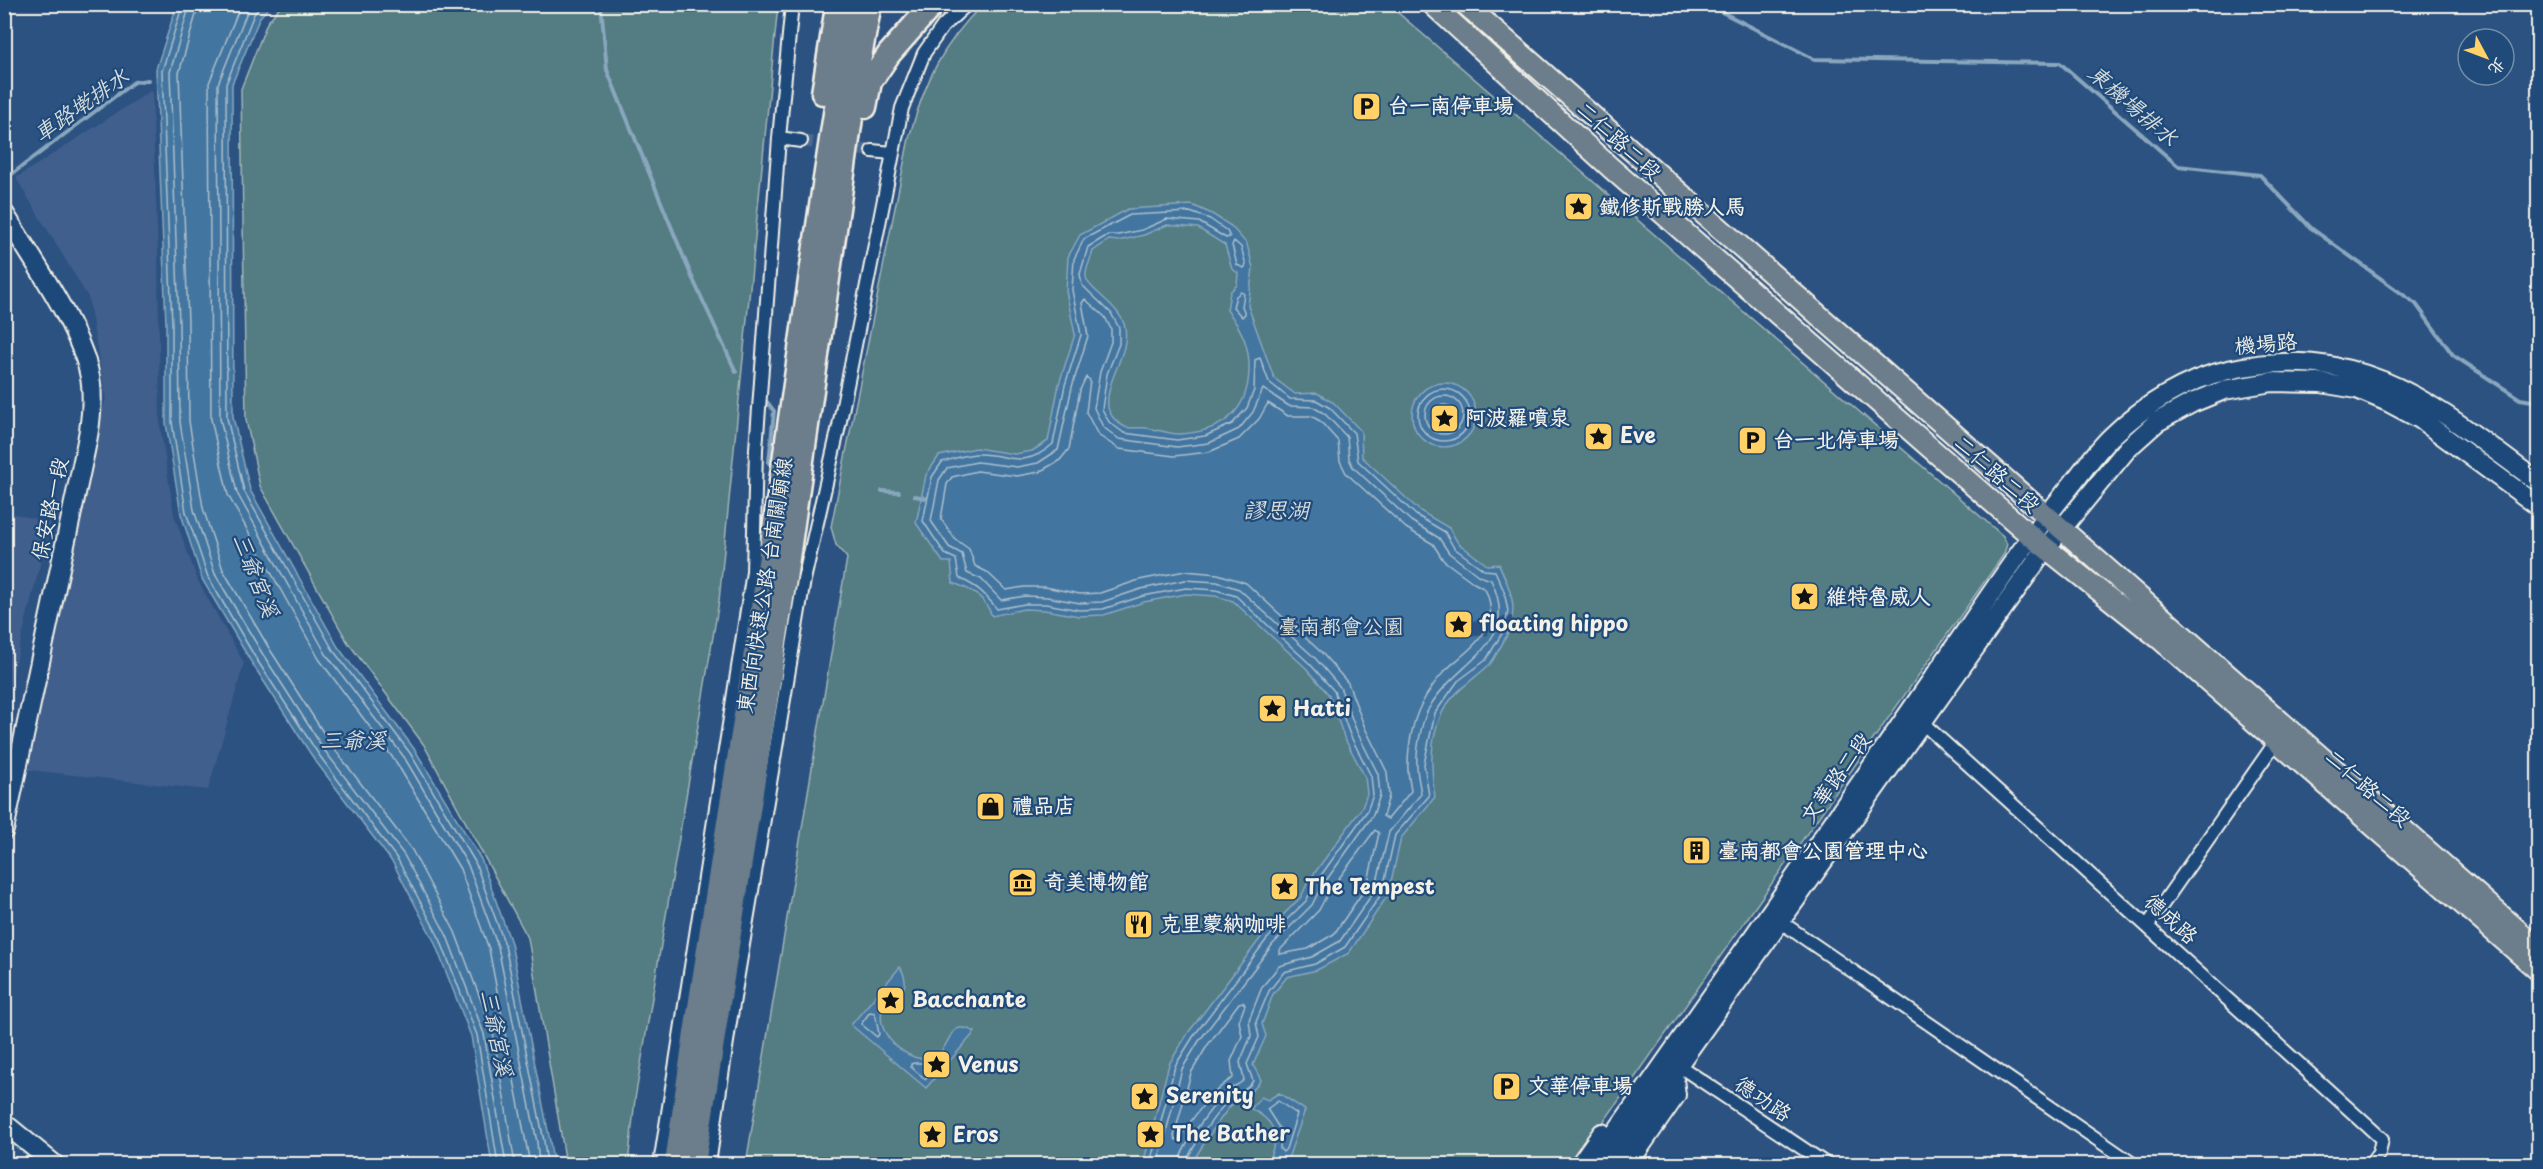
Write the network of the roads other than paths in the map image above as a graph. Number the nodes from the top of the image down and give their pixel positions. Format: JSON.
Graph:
{"nodes":[{"id":1,"x":792,"y":4,"type":"edge"},
{"id":2,"x":838,"y":4,"type":"edge"},
{"id":3,"x":853,"y":4,"type":"edge"},
{"id":4,"x":870,"y":4,"type":"edge"},
{"id":5,"x":933,"y":4,"type":"edge"},
{"id":6,"x":967,"y":4,"type":"edge"},
{"id":7,"x":1432,"y":4,"type":"edge"},
{"id":8,"x":1465,"y":4,"type":"edge"},
{"id":9,"x":1474,"y":4,"type":"edge"},
{"id":10,"x":1507,"y":43,"type":"junction"},
{"id":11,"x":779,"y":138,"type":"junction"},
{"id":12,"x":801,"y":141,"type":"tunnel mouth"},
{"id":13,"x":872,"y":151,"type":"tunnel mouth"},
{"id":14,"x":892,"y":153,"type":"junction"},
{"id":15,"x":4,"y":213,"type":"edge"},
{"id":16,"x":817,"y":228,"type":"junction"},
{"id":17,"x":820,"y":341,"type":"junction"},
{"id":18,"x":2538,"y":482,"type":"edge"},
{"id":19,"x":789,"y":490,"type":"junction"},
{"id":20,"x":2538,"y":506,"type":"edge"},
{"id":21,"x":2053,"y":523,"type":"junction"},
{"id":22,"x":2039,"y":542,"type":"junction"},
{"id":23,"x":777,"y":577,"type":"junction"},
{"id":24,"x":1916,"y":717,"type":"junction"},
{"id":25,"x":2277,"y":740,"type":"junction"},
{"id":26,"x":4,"y":830,"type":"edge"},
{"id":27,"x":1781,"y":922,"type":"junction"},
{"id":28,"x":2148,"y":925,"type":"junction"},
{"id":29,"x":2538,"y":948,"type":"edge"},
{"id":30,"x":2538,"y":970,"type":"edge"},
{"id":31,"x":705,"y":1025,"type":"junction"},
{"id":32,"x":1671,"y":1067,"type":"junction"},
{"id":33,"x":1642,"y":1107,"type":"junction"},
{"id":34,"x":4,"y":1123,"type":"edge"},
{"id":35,"x":54,"y":1164,"type":"edge"},
{"id":36,"x":660,"y":1164,"type":"edge"},
{"id":37,"x":676,"y":1164,"type":"edge"},
{"id":38,"x":694,"y":1164,"type":"edge"},
{"id":39,"x":709,"y":1164,"type":"edge"},
{"id":40,"x":1580,"y":1164,"type":"edge"},
{"id":41,"x":1596,"y":1164,"type":"edge"},
{"id":42,"x":1612,"y":1164,"type":"edge"},
{"id":43,"x":1628,"y":1164,"type":"edge"},
{"id":44,"x":1826,"y":1164,"type":"edge"},
{"id":45,"x":2133,"y":1164,"type":"edge"},
{"id":46,"x":2371,"y":1164,"type":"edge"}],
"edges":[{"from":1,"to":11,"type":"street"},
{"from":2,"to":16,"type":"highway"},
{"from":3,"to":16,"type":"highway","name":"東西向快速公路 台南關廟線"},
{"from":4,"to":17,"type":"highway","name":"東西向快速公路 台南關廟線"},
{"from":5,"to":17,"type":"highway"},
{"from":6,"to":14,"type":"street"},
{"from":7,"to":22,"type":"main road","name":"二仁路二段"},
{"from":8,"to":10,"type":"main road","name":"二仁路二段"},
{"from":9,"to":10,"type":"street"},
{"from":10,"to":21,"type":"main road","name":"二仁路二段"},
{"from":11,"to":12,"type":"street"},
{"from":11,"to":23,"type":"street"},
{"from":13,"to":14,"type":"street"},
{"from":14,"to":23,"type":"street"},
{"from":15,"to":26,"type":"street","name":"保安路一段"},
{"from":16,"to":19,"type":"highway","name":"東西向快速公路 台南關廟線"},
{"from":17,"to":19,"type":"highway","name":"東西向快速公路 台南關廟線"},
{"from":18,"to":21,"type":"street","name":"機場路"},
{"from":19,"to":23,"type":"highway","name":"東西向快速公路 台南關廟線"},
{"from":20,"to":21,"type":"street","name":"機場路"},
{"from":21,"to":22,"type":"street","name":"機場路"},
{"from":21,"to":29,"type":"main road","name":"二仁路二段"},
{"from":22,"to":24,"type":"street","name":"文華路二段"},
{"from":22,"to":25,"type":"main road","name":"二仁路二段"},
{"from":23,"to":31,"type":"highway","name":"東西向快速公路 台南關廟線"},
{"from":23,"to":31,"type":"street"},
{"from":24,"to":27,"type":"street","name":"文華路二段"},
{"from":24,"to":28,"type":"street","name":"德成路"},
{"from":24,"to":32,"type":"street","name":"文華路二段"},
{"from":25,"to":28,"type":"street"},
{"from":25,"to":30,"type":"main road","name":"二仁路二段"},
{"from":27,"to":32,"type":"street","name":"文華路二段"},
{"from":27,"to":45,"type":"street"},
{"from":28,"to":46,"type":"street","name":"德成路"},
{"from":31,"to":36,"type":"street"},
{"from":31,"to":37,"type":"highway","name":"東西向快速公路 台南關廟線"},
{"from":31,"to":38,"type":"highway","name":"東西向快速公路 台南關廟線"},
{"from":31,"to":39,"type":"street"},
{"from":32,"to":33,"type":"street","name":"文華路二段"},
{"from":32,"to":40,"type":"street"},
{"from":32,"to":43,"type":"street"},
{"from":32,"to":44,"type":"street","name":"德功路"},
{"from":33,"to":41,"type":"street"},
{"from":33,"to":42,"type":"street"},
{"from":34,"to":35,"type":"street"}]}
